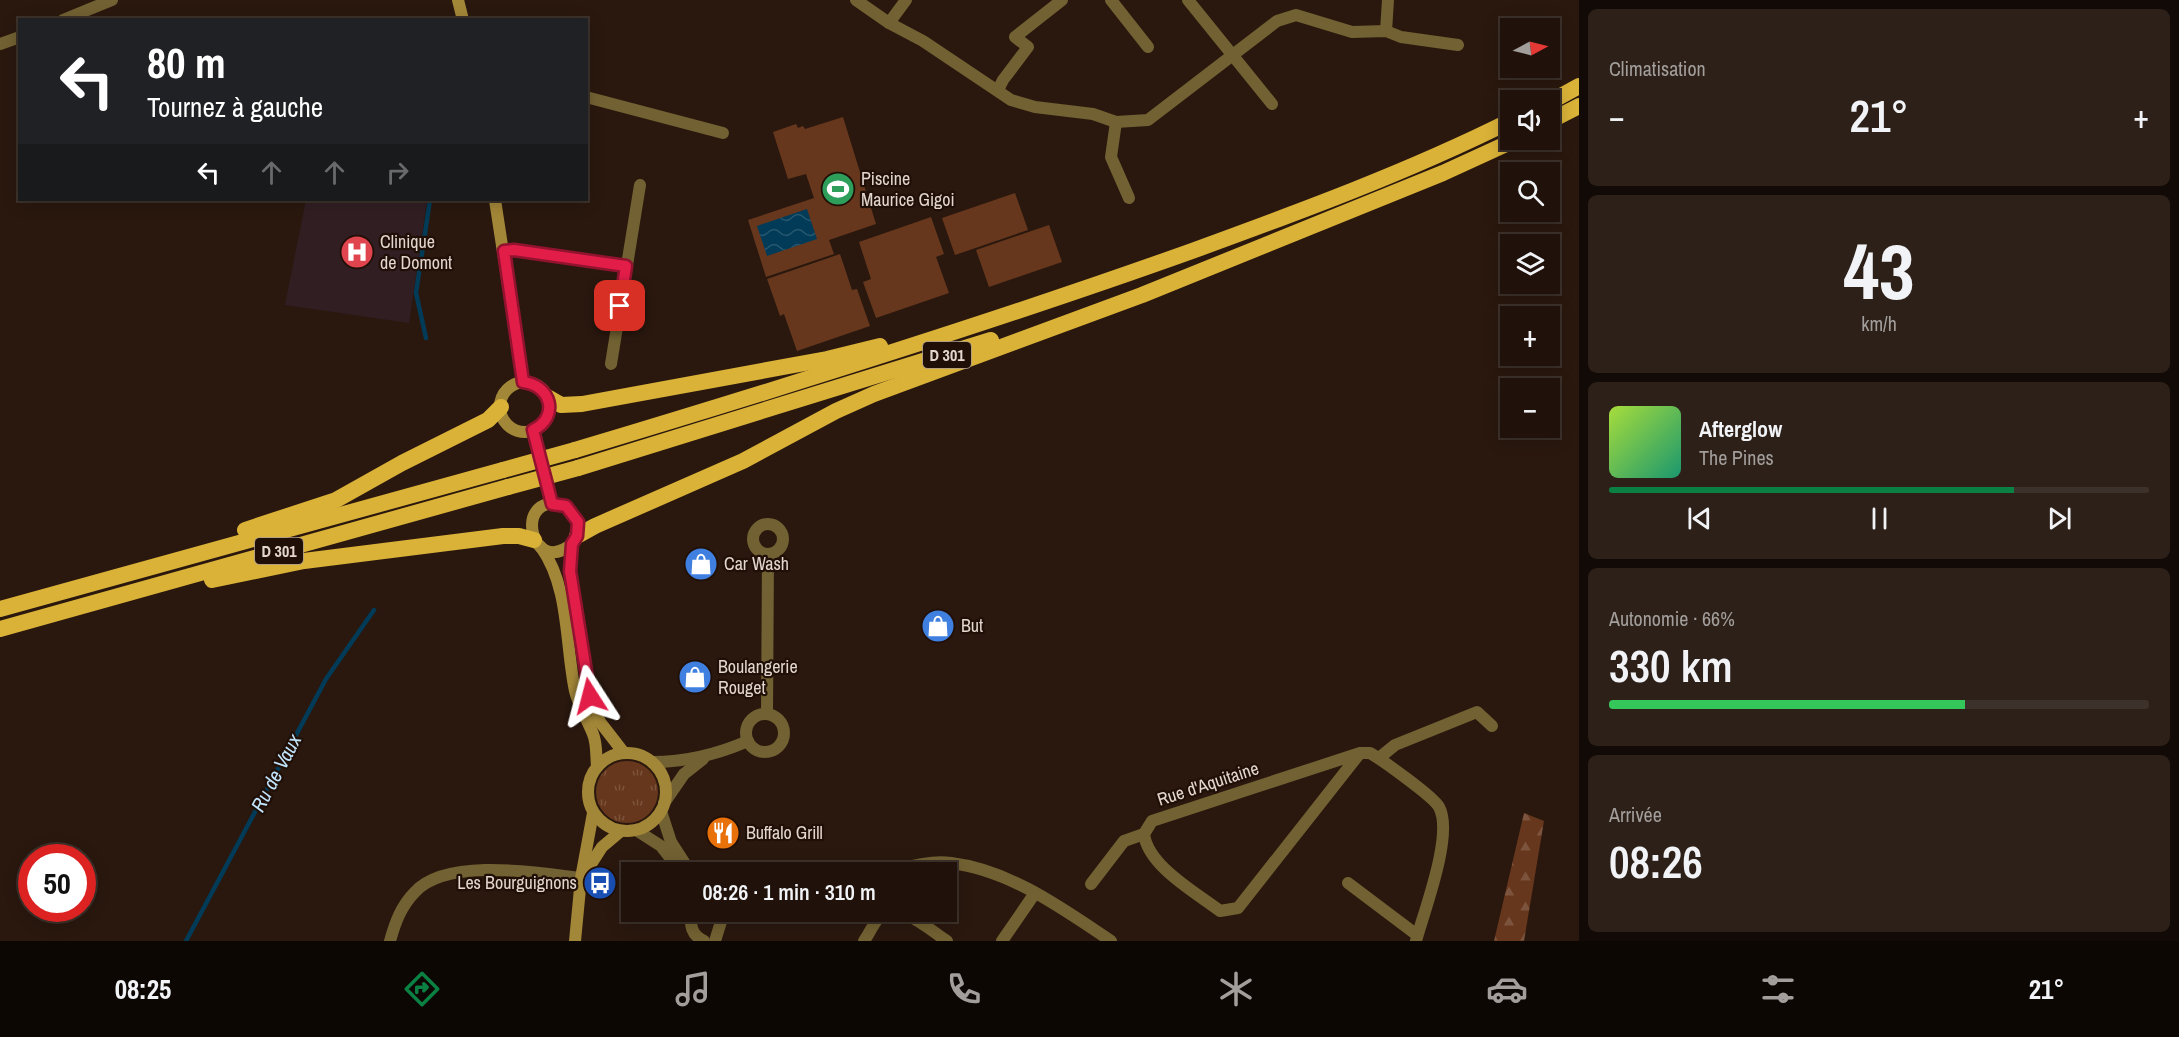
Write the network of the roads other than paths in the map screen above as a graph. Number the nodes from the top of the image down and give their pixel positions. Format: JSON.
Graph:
{"nodes":[{"id":1,"x":112,"y":0,"type":"edge"},
{"id":2,"x":458,"y":0,"type":"edge"},
{"id":3,"x":856,"y":0,"type":"edge"},
{"id":4,"x":906,"y":0,"type":"edge"},
{"id":5,"x":1062,"y":0,"type":"edge"},
{"id":6,"x":1111,"y":0,"type":"edge"},
{"id":7,"x":1188,"y":0,"type":"edge"},
{"id":8,"x":1388,"y":0,"type":"edge"},
{"id":9,"x":68,"y":18,"type":"edge"},
{"id":10,"x":462,"y":18,"type":"edge"},
{"id":11,"x":889,"y":23,"type":"junction"},
{"id":12,"x":1386,"y":32,"type":"junction"},
{"id":13,"x":18,"y":38,"type":"edge"},
{"id":14,"x":0,"y":44,"type":"edge"},
{"id":15,"x":1458,"y":45,"type":"dead end"},
{"id":16,"x":1149,"y":47,"type":"dead end"},
{"id":17,"x":1233,"y":56,"type":"junction"},
{"id":18,"x":1579,"y":86,"type":"edge"},
{"id":19,"x":998,"y":90,"type":"junction"},
{"id":20,"x":1560,"y":96,"type":"edge"},
{"id":21,"x":588,"y":98,"type":"edge"},
{"id":22,"x":1272,"y":104,"type":"dead end"},
{"id":23,"x":1579,"y":106,"type":"edge"},
{"id":24,"x":1560,"y":116,"type":"edge"},
{"id":25,"x":1116,"y":122,"type":"junction"},
{"id":26,"x":1500,"y":126,"type":"edge"},
{"id":27,"x":723,"y":133,"type":"dead end"},
{"id":28,"x":1500,"y":147,"type":"edge"},
{"id":29,"x":640,"y":185,"type":"dead end"},
{"id":30,"x":1129,"y":198,"type":"dead end"},
{"id":31,"x":495,"y":201,"type":"edge"},
{"id":32,"x":1311,"y":226,"type":"junction"},
{"id":33,"x":504,"y":251,"type":"junction"},
{"id":34,"x":626,"y":266,"type":"junction"},
{"id":35,"x":1112,"y":280,"type":"junction"},
{"id":36,"x":611,"y":364,"type":"dead end"},
{"id":37,"x":523,"y":382,"type":"junction"},
{"id":38,"x":549,"y":398,"type":"junction"},
{"id":39,"x":501,"y":407,"type":"junction"},
{"id":40,"x":533,"y":430,"type":"junction"},
{"id":41,"x":552,"y":504,"type":"junction"},
{"id":42,"x":575,"y":540,"type":"junction"},
{"id":43,"x":537,"y":543,"type":"junction"},
{"id":44,"x":768,"y":554,"type":"dead end"},
{"id":45,"x":51,"y":594,"type":"junction"},
{"id":46,"x":0,"y":609,"type":"edge"},
{"id":47,"x":50,"y":615,"type":"junction"},
{"id":48,"x":0,"y":629,"type":"edge"},
{"id":49,"x":767,"y":714,"type":"junction"},
{"id":50,"x":1492,"y":726,"type":"dead end"},
{"id":51,"x":748,"y":741,"type":"junction"},
{"id":52,"x":624,"y":753,"type":"junction"},
{"id":53,"x":1360,"y":753,"type":"junction"},
{"id":54,"x":704,"y":758,"type":"junction"},
{"id":55,"x":1379,"y":758,"type":"junction"},
{"id":56,"x":652,"y":762,"type":"junction"},
{"id":57,"x":597,"y":766,"type":"junction"},
{"id":58,"x":663,"y":807,"type":"junction"},
{"id":59,"x":593,"y":813,"type":"junction"},
{"id":60,"x":636,"y":830,"type":"junction"},
{"id":61,"x":621,"y":831,"type":"junction"},
{"id":62,"x":1144,"y":834,"type":"junction"},
{"id":63,"x":673,"y":862,"type":"edge"},
{"id":64,"x":684,"y":862,"type":"edge"},
{"id":65,"x":957,"y":864,"type":"edge"},
{"id":66,"x":581,"y":878,"type":"junction"},
{"id":67,"x":1348,"y":883,"type":"dead end"},
{"id":68,"x":1091,"y":884,"type":"dead end"},
{"id":69,"x":1035,"y":893,"type":"junction"},
{"id":70,"x":691,"y":922,"type":"edge"},
{"id":71,"x":721,"y":922,"type":"edge"},
{"id":72,"x":1417,"y":938,"type":"edge"},
{"id":73,"x":390,"y":941,"type":"edge"},
{"id":74,"x":575,"y":941,"type":"edge"},
{"id":75,"x":704,"y":941,"type":"edge"},
{"id":76,"x":715,"y":941,"type":"edge"},
{"id":77,"x":864,"y":941,"type":"edge"},
{"id":78,"x":947,"y":941,"type":"edge"},
{"id":79,"x":1002,"y":941,"type":"edge"},
{"id":80,"x":1111,"y":941,"type":"edge"}],
"edges":[{"from":1,"to":9,"type":"street"},
{"from":2,"to":10,"type":"main road"},
{"from":3,"to":11,"type":"street"},
{"from":4,"to":11,"type":"street"},
{"from":5,"to":19,"type":"street"},
{"from":6,"to":16,"type":"street"},
{"from":7,"to":17,"type":"street"},
{"from":8,"to":12,"type":"street"},
{"from":11,"to":19,"type":"street"},
{"from":12,"to":15,"type":"street"},
{"from":12,"to":17,"type":"street"},
{"from":13,"to":14,"type":"street"},
{"from":17,"to":22,"type":"street"},
{"from":17,"to":25,"type":"street"},
{"from":18,"to":20,"type":"highway"},
{"from":19,"to":25,"type":"street"},
{"from":21,"to":27,"type":"street"},
{"from":23,"to":24,"type":"highway"},
{"from":25,"to":30,"type":"street"},
{"from":26,"to":35,"type":"highway","number":"D 301"},
{"from":28,"to":32,"type":"highway","number":"D 301"},
{"from":29,"to":34,"type":"street"},
{"from":31,"to":33,"type":"main road"},
{"from":32,"to":42,"type":"highway"},
{"from":32,"to":47,"type":"highway","number":"D 301","bridge":true},
{"from":33,"to":34,"type":"street"},
{"from":33,"to":37,"type":"main road"},
{"from":34,"to":36,"type":"street"},
{"from":35,"to":38,"type":"highway"},
{"from":35,"to":45,"type":"highway","number":"D 301","bridge":true},
{"from":37,"to":38,"type":"main road"},
{"from":37,"to":39,"type":"main road"},
{"from":38,"to":40,"type":"main road"},
{"from":39,"to":40,"type":"main road"},
{"from":39,"to":45,"type":"highway"},
{"from":40,"to":41,"type":"main road"},
{"from":41,"to":42,"type":"main road"},
{"from":41,"to":43,"type":"main road"},
{"from":42,"to":43,"type":"main road"},
{"from":42,"to":52,"type":"main road"},
{"from":43,"to":47,"type":"highway"},
{"from":43,"to":57,"type":"main road"},
{"from":44,"to":49,"type":"street"},
{"from":45,"to":46,"type":"highway","number":"D 301"},
{"from":47,"to":48,"type":"highway","number":"D 301"},
{"from":49,"to":51,"type":"street"},
{"from":49,"to":51,"type":"street"},
{"from":50,"to":55,"type":"street"},
{"from":51,"to":54,"type":"street"},
{"from":52,"to":56,"type":"main road"},
{"from":52,"to":57,"type":"main road"},
{"from":53,"to":55,"type":"street"},
{"from":53,"to":62,"type":"street","name":"Rue d'Aquitaine"},
{"from":53,"to":62,"type":"street"},
{"from":54,"to":56,"type":"street"},
{"from":54,"to":58,"type":"street"},
{"from":55,"to":72,"type":"street"},
{"from":56,"to":58,"type":"main road"},
{"from":57,"to":59,"type":"main road"},
{"from":58,"to":60,"type":"main road"},
{"from":58,"to":64,"type":"street"},
{"from":59,"to":61,"type":"main road"},
{"from":59,"to":66,"type":"main road"},
{"from":60,"to":61,"type":"main road"},
{"from":60,"to":63,"type":"street"},
{"from":61,"to":66,"type":"main road"},
{"from":62,"to":68,"type":"street","name":"Rue d'Aquitaine"},
{"from":65,"to":69,"type":"street"},
{"from":66,"to":73,"type":"street"},
{"from":66,"to":74,"type":"main road"},
{"from":67,"to":72,"type":"street"},
{"from":69,"to":79,"type":"street"},
{"from":69,"to":80,"type":"street"},
{"from":70,"to":75,"type":"street"},
{"from":71,"to":76,"type":"street"},
{"from":77,"to":78,"type":"street"}]}
